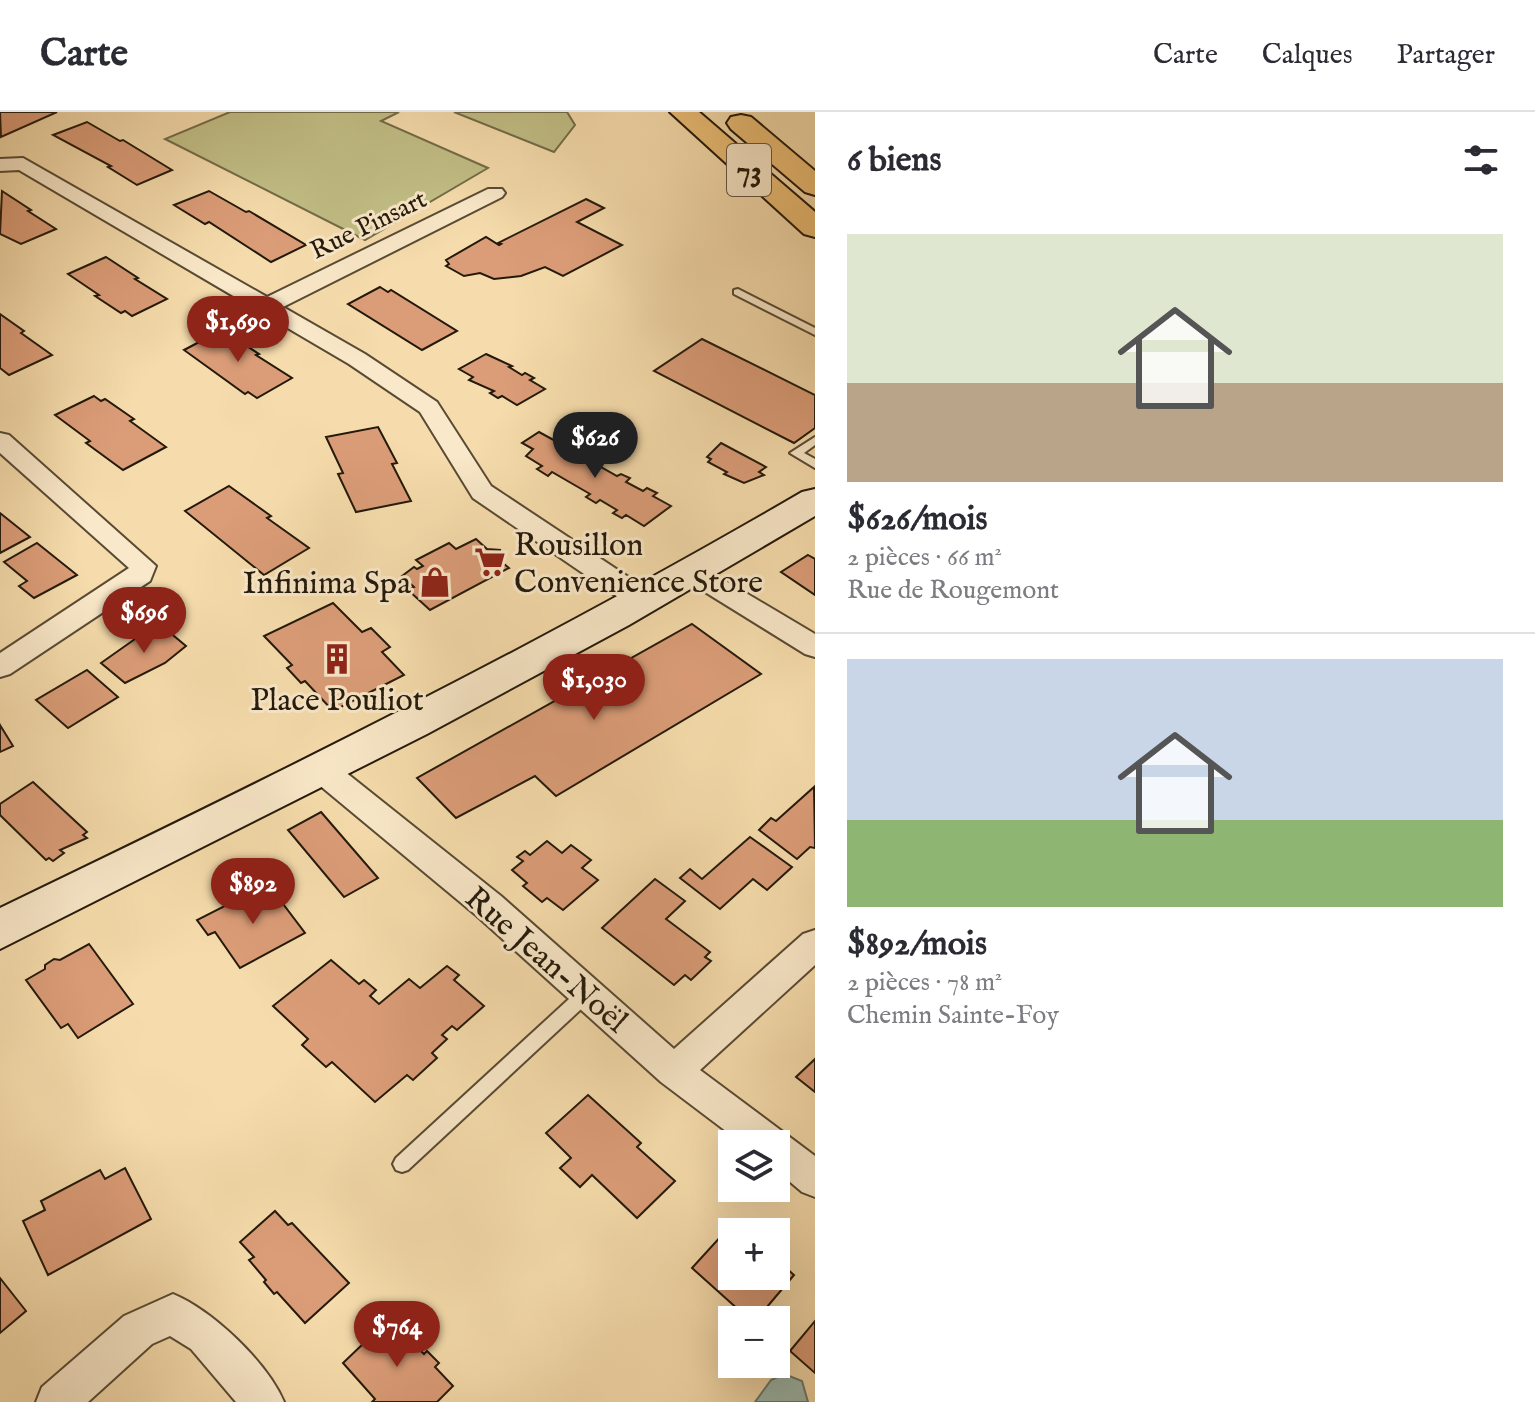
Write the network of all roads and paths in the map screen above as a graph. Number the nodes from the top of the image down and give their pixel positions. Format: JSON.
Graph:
{"nodes":[{"id":1,"x":683,"y":112,"type":"edge"},
{"id":2,"x":728,"y":112,"type":"edge"},
{"id":3,"x":0,"y":165,"type":"edge"},
{"id":4,"x":815,"y":186,"type":"edge"},
{"id":5,"x":495,"y":193,"type":"dead end"},
{"id":6,"x":815,"y":228,"type":"edge"},
{"id":7,"x":738,"y":292,"type":"dead end"},
{"id":8,"x":265,"y":307,"type":"junction"},
{"id":9,"x":815,"y":332,"type":"edge"},
{"id":10,"x":815,"y":440,"type":"edge"},
{"id":11,"x":3,"y":448,"type":"edge"},
{"id":12,"x":815,"y":464,"type":"edge"},
{"id":13,"x":815,"y":500,"type":"edge"},
{"id":14,"x":693,"y":573,"type":"junction"},
{"id":15,"x":641,"y":599,"type":"junction"},
{"id":16,"x":815,"y":647,"type":"edge"},
{"id":17,"x":0,"y":667,"type":"edge"},
{"id":18,"x":323,"y":771,"type":"junction"},
{"id":19,"x":0,"y":930,"type":"edge"},
{"id":20,"x":815,"y":944,"type":"edge"},
{"id":21,"x":587,"y":993,"type":"junction"},
{"id":22,"x":674,"y":1071,"type":"junction"},
{"id":23,"x":753,"y":1130,"type":"edge"},
{"id":24,"x":790,"y":1159,"type":"edge"},
{"id":25,"x":402,"y":1164,"type":"dead end"},
{"id":26,"x":815,"y":1179,"type":"edge"},
{"id":27,"x":57,"y":1402,"type":"edge"},
{"id":28,"x":263,"y":1402,"type":"edge"}],
"edges":[{"from":1,"to":6,"type":"highway","number":"73"},
{"from":2,"to":4,"type":"highway","number":"73"},
{"from":3,"to":8,"type":"street"},
{"from":5,"to":8,"type":"street","name":"Rue Pinsart"},
{"from":7,"to":9,"type":"lane"},
{"from":8,"to":15,"type":"street"},
{"from":10,"to":12,"type":"lane"},
{"from":11,"to":17,"type":"street"},
{"from":13,"to":14,"type":"main road"},
{"from":14,"to":15,"type":"main road"},
{"from":14,"to":16,"type":"street"},
{"from":15,"to":18,"type":"main road"},
{"from":18,"to":19,"type":"main road"},
{"from":18,"to":21,"type":"street","name":"Rue Jean-Noël"},
{"from":20,"to":22,"type":"street"},
{"from":21,"to":22,"type":"street","name":"Rue Jean-Noël"},
{"from":21,"to":25,"type":"lane"},
{"from":22,"to":23,"type":"street","name":"Rue Jean-Noël"},
{"from":24,"to":26,"type":"street","name":"Rue Jean-Noël"},
{"from":27,"to":28,"type":"street"}]}
